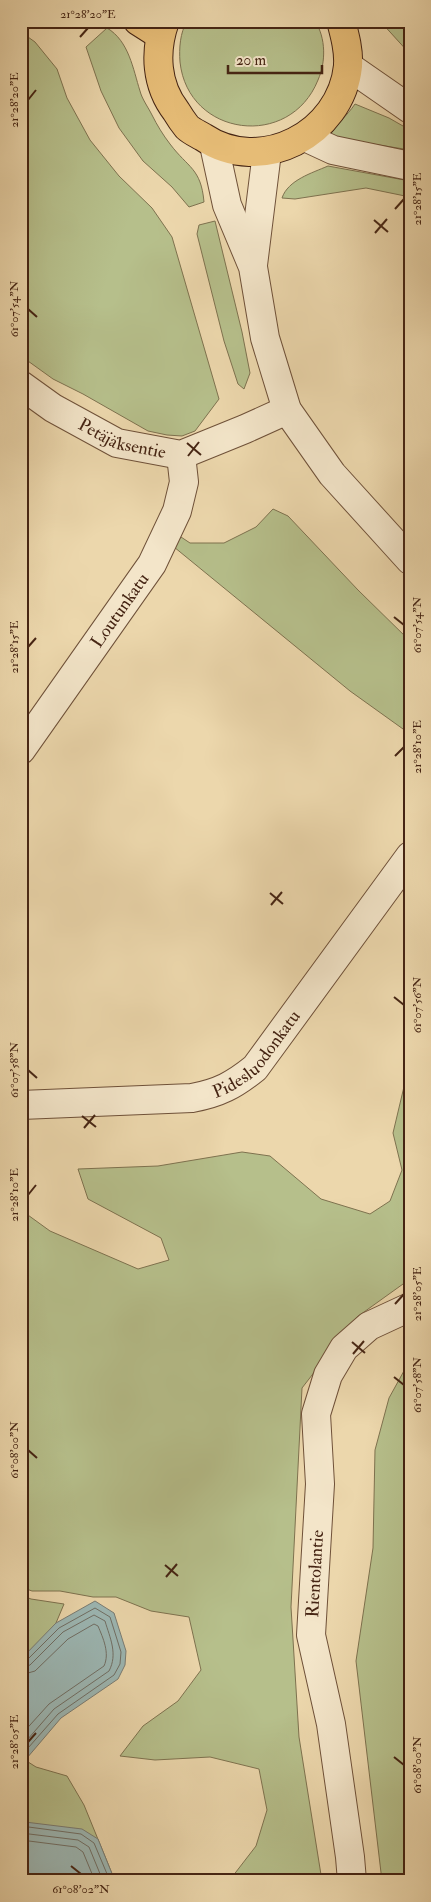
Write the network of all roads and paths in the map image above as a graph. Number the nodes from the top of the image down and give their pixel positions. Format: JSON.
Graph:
{"nodes":[{"id":1,"x":340,"y":21,"type":"edge"},
{"id":2,"x":154,"y":26,"type":"edge"},
{"id":3,"x":348,"y":66,"type":"junction"},
{"id":4,"x":410,"y":109,"type":"edge"},
{"id":5,"x":305,"y":137,"type":"junction"},
{"id":6,"x":214,"y":145,"type":"junction"},
{"id":7,"x":267,"y":152,"type":"junction"},
{"id":8,"x":410,"y":166,"type":"edge"},
{"id":9,"x":253,"y":267,"type":"junction"},
{"id":10,"x":21,"y":385,"type":"edge"},
{"id":11,"x":286,"y":410,"type":"junction"},
{"id":12,"x":181,"y":455,"type":"junction"},
{"id":13,"x":410,"y":560,"type":"edge"},
{"id":14,"x":21,"y":750,"type":"edge"},
{"id":15,"x":410,"y":856,"type":"edge"},
{"id":16,"x":21,"y":1105,"type":"edge"},
{"id":17,"x":410,"y":1307,"type":"edge"},
{"id":18,"x":352,"y":1881,"type":"edge"}],
"edges":[{"from":1,"to":3,"type":"main road"},
{"from":2,"to":6,"type":"main road"},
{"from":3,"to":4,"type":"street"},
{"from":3,"to":5,"type":"main road"},
{"from":5,"to":7,"type":"main road"},
{"from":5,"to":8,"type":"street"},
{"from":6,"to":7,"type":"main road"},
{"from":6,"to":9,"type":"street"},
{"from":7,"to":9,"type":"street"},
{"from":9,"to":11,"type":"street"},
{"from":10,"to":12,"type":"street","name":"Petäjäksentie"},
{"from":11,"to":12,"type":"street","name":"Petäjäksentie"},
{"from":11,"to":13,"type":"street"},
{"from":12,"to":14,"type":"street","name":"Loutunkatu"},
{"from":15,"to":16,"type":"street","name":"Pidesluodonkatu"},
{"from":17,"to":18,"type":"street","name":"Rientolantie"}]}
